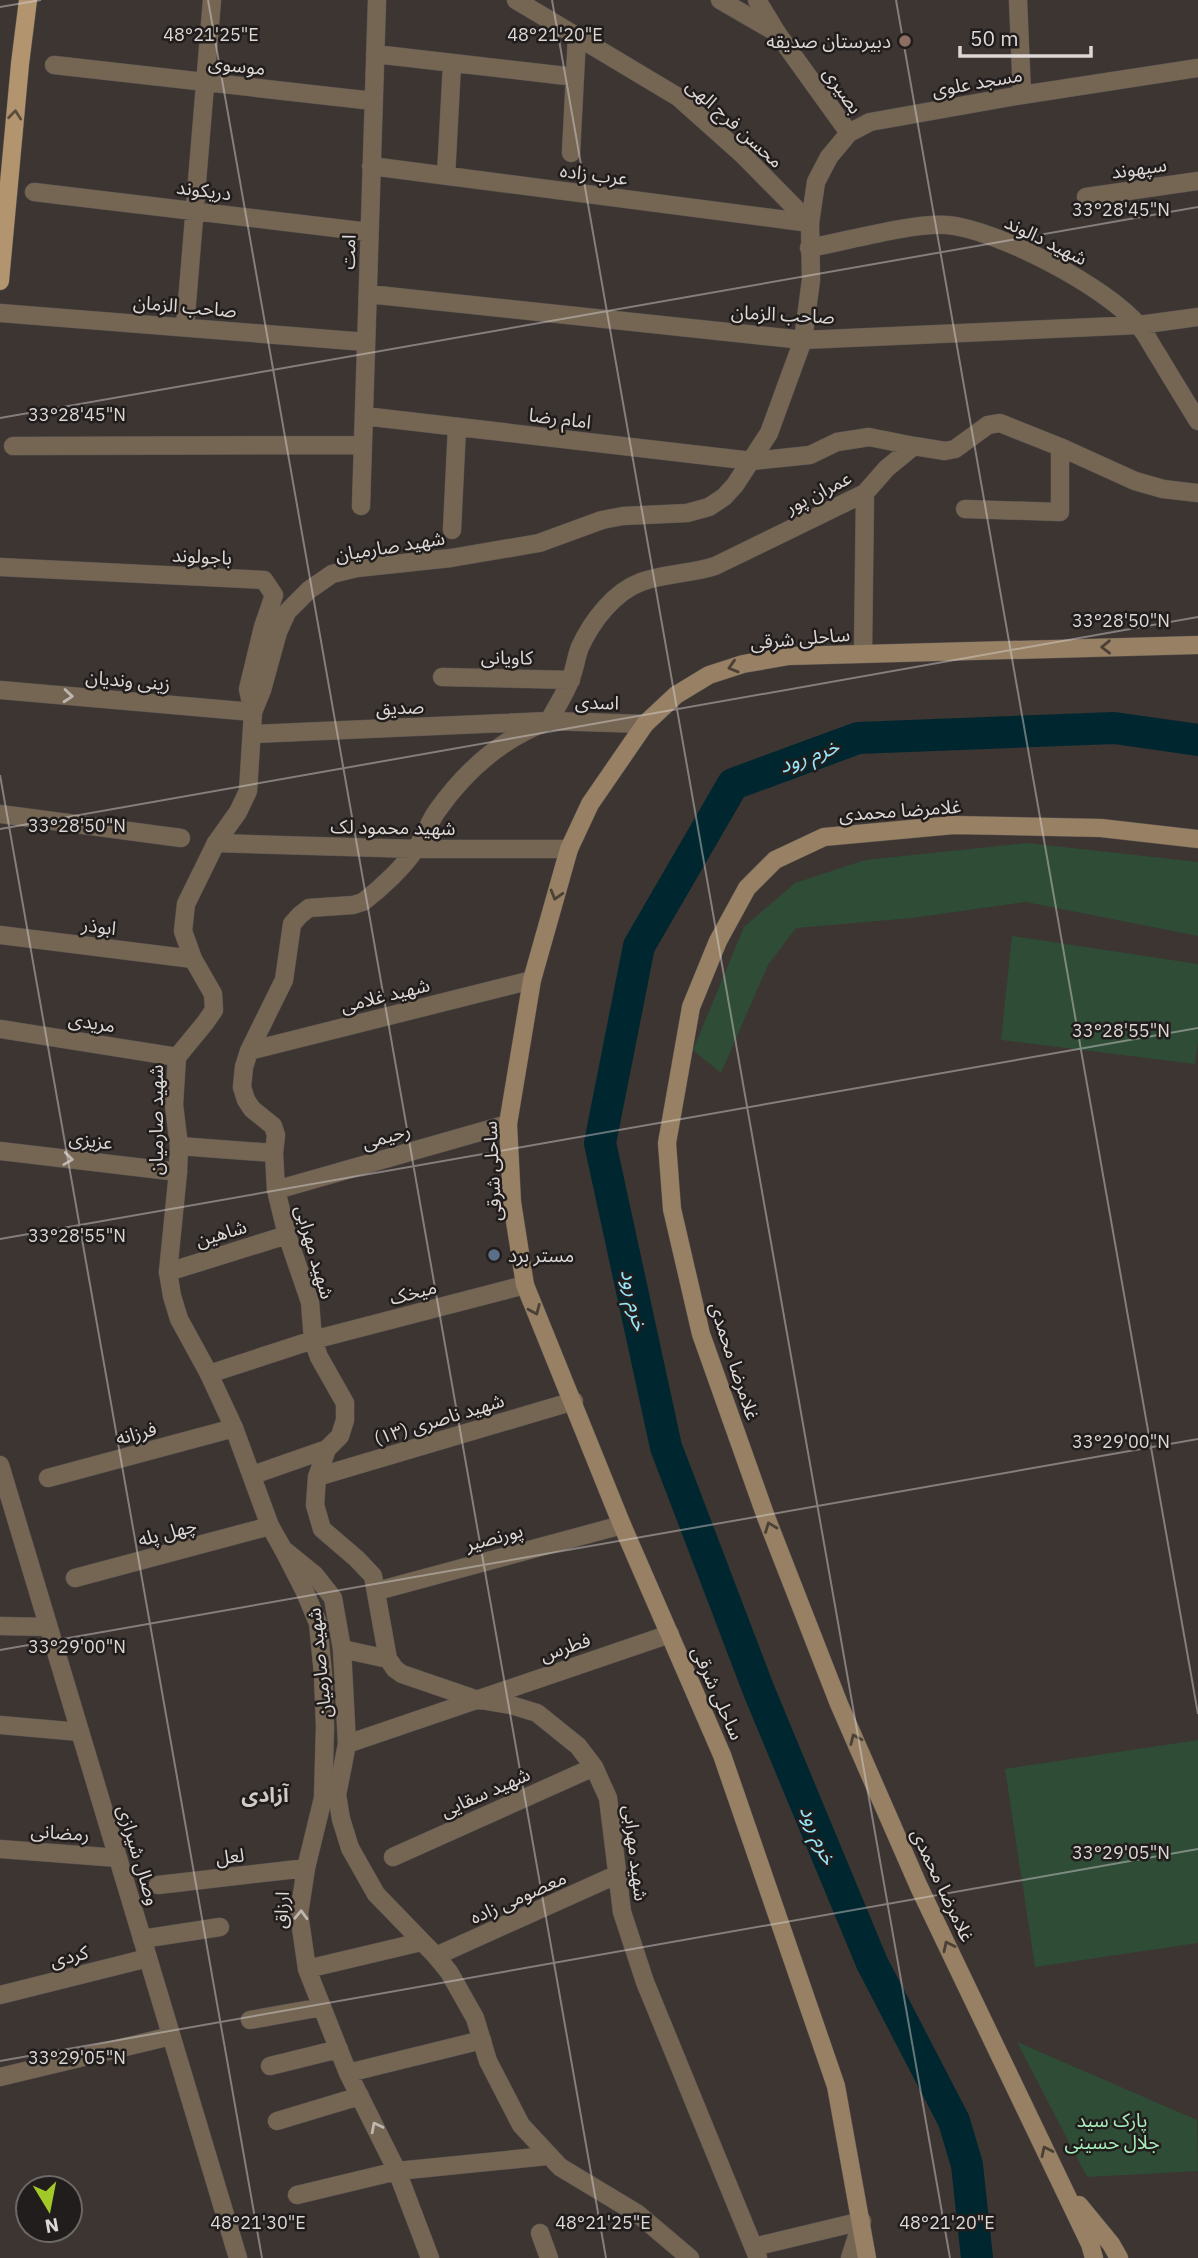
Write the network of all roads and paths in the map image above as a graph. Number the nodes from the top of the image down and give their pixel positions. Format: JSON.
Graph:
{"nodes":[{"id":1,"x":28,"y":0,"type":"edge"},
{"id":2,"x":212,"y":0,"type":"edge"},
{"id":3,"x":377,"y":0,"type":"edge"},
{"id":4,"x":516,"y":0,"type":"edge"},
{"id":5,"x":720,"y":0,"type":"edge"},
{"id":6,"x":757,"y":0,"type":"edge"},
{"id":7,"x":1018,"y":0,"type":"edge"},
{"id":8,"x":777,"y":33,"type":"junction"},
{"id":9,"x":577,"y":36,"type":"junction"},
{"id":10,"x":375,"y":54,"type":"junction"},
{"id":11,"x":452,"y":64,"type":"junction"},
{"id":12,"x":54,"y":65,"type":"dead end"},
{"id":13,"x":1198,"y":68,"type":"edge"},
{"id":14,"x":575,"y":78,"type":"junction"},
{"id":15,"x":205,"y":82,"type":"junction"},
{"id":16,"x":1022,"y":95,"type":"junction"},
{"id":17,"x":373,"y":101,"type":"junction"},
{"id":18,"x":849,"y":134,"type":"junction"},
{"id":19,"x":571,"y":153,"type":"dead end"},
{"id":20,"x":371,"y":166,"type":"junction"},
{"id":21,"x":446,"y":176,"type":"junction"},
{"id":22,"x":1198,"y":181,"type":"edge"},
{"id":23,"x":34,"y":192,"type":"dead end"},
{"id":24,"x":1086,"y":197,"type":"dead end"},
{"id":25,"x":195,"y":210,"type":"junction"},
{"id":26,"x":810,"y":223,"type":"junction"},
{"id":27,"x":369,"y":232,"type":"junction"},
{"id":28,"x":809,"y":248,"type":"junction"},
{"id":29,"x":0,"y":281,"type":"edge"},
{"id":30,"x":368,"y":294,"type":"junction"},
{"id":31,"x":0,"y":313,"type":"edge"},
{"id":32,"x":1198,"y":317,"type":"edge"},
{"id":33,"x":1139,"y":326,"type":"junction"},
{"id":34,"x":185,"y":327,"type":"junction"},
{"id":35,"x":803,"y":340,"type":"junction"},
{"id":36,"x":366,"y":342,"type":"junction"},
{"id":37,"x":364,"y":416,"type":"junction"},
{"id":38,"x":1198,"y":421,"type":"edge"},
{"id":39,"x":457,"y":427,"type":"junction"},
{"id":40,"x":363,"y":445,"type":"junction"},
{"id":41,"x":13,"y":446,"type":"dead end"},
{"id":42,"x":914,"y":446,"type":"junction"},
{"id":43,"x":1060,"y":447,"type":"junction"},
{"id":44,"x":752,"y":461,"type":"junction"},
{"id":45,"x":865,"y":493,"type":"junction"},
{"id":46,"x":1198,"y":493,"type":"edge"},
{"id":47,"x":361,"y":506,"type":"dead end"},
{"id":48,"x":965,"y":509,"type":"dead end"},
{"id":49,"x":452,"y":530,"type":"dead end"},
{"id":50,"x":0,"y":567,"type":"edge"},
{"id":51,"x":1198,"y":639,"type":"edge"},
{"id":52,"x":1198,"y":645,"type":"edge"},
{"id":53,"x":1174,"y":646,"type":"junction"},
{"id":54,"x":863,"y":653,"type":"junction"},
{"id":55,"x":442,"y":677,"type":"dead end"},
{"id":56,"x":571,"y":680,"type":"junction"},
{"id":57,"x":0,"y":690,"type":"edge"},
{"id":58,"x":253,"y":712,"type":"junction"},
{"id":59,"x":549,"y":721,"type":"junction"},
{"id":60,"x":645,"y":724,"type":"junction"},
{"id":61,"x":253,"y":734,"type":"junction"},
{"id":62,"x":0,"y":814,"type":"edge"},
{"id":63,"x":181,"y":838,"type":"dead end"},
{"id":64,"x":1198,"y":839,"type":"edge"},
{"id":65,"x":216,"y":843,"type":"junction"},
{"id":66,"x":416,"y":849,"type":"junction"},
{"id":67,"x":569,"y":849,"type":"junction"},
{"id":68,"x":0,"y":935,"type":"edge"},
{"id":69,"x":193,"y":959,"type":"junction"},
{"id":70,"x":532,"y":980,"type":"junction"},
{"id":71,"x":0,"y":1030,"type":"edge"},
{"id":72,"x":249,"y":1051,"type":"junction"},
{"id":73,"x":177,"y":1057,"type":"junction"},
{"id":74,"x":508,"y":1124,"type":"junction"},
{"id":75,"x":179,"y":1146,"type":"junction"},
{"id":76,"x":0,"y":1151,"type":"edge"},
{"id":77,"x":274,"y":1153,"type":"junction"},
{"id":78,"x":178,"y":1172,"type":"junction"},
{"id":79,"x":276,"y":1190,"type":"junction"},
{"id":80,"x":287,"y":1235,"type":"junction"},
{"id":81,"x":168,"y":1272,"type":"junction"},
{"id":82,"x":525,"y":1285,"type":"junction"},
{"id":83,"x":313,"y":1340,"type":"junction"},
{"id":84,"x":209,"y":1374,"type":"junction"},
{"id":85,"x":574,"y":1401,"type":"junction"},
{"id":86,"x":234,"y":1428,"type":"junction"},
{"id":87,"x":327,"y":1449,"type":"junction"},
{"id":88,"x":0,"y":1465,"type":"edge"},
{"id":89,"x":253,"y":1475,"type":"junction"},
{"id":90,"x":317,"y":1477,"type":"junction"},
{"id":91,"x":48,"y":1478,"type":"dead end"},
{"id":92,"x":4,"y":1489,"type":"edge"},
{"id":93,"x":622,"y":1525,"type":"junction"},
{"id":94,"x":270,"y":1526,"type":"junction"},
{"id":95,"x":283,"y":1549,"type":"junction"},
{"id":96,"x":75,"y":1578,"type":"dead end"},
{"id":97,"x":377,"y":1591,"type":"junction"},
{"id":98,"x":0,"y":1626,"type":"edge"},
{"id":99,"x":48,"y":1627,"type":"junction"},
{"id":100,"x":670,"y":1634,"type":"junction"},
{"id":101,"x":342,"y":1649,"type":"junction"},
{"id":102,"x":388,"y":1659,"type":"junction"},
{"id":103,"x":475,"y":1699,"type":"junction"},
{"id":104,"x":0,"y":1725,"type":"edge"},
{"id":105,"x":80,"y":1732,"type":"junction"},
{"id":106,"x":347,"y":1744,"type":"junction"},
{"id":107,"x":594,"y":1767,"type":"junction"},
{"id":108,"x":0,"y":1849,"type":"edge"},
{"id":109,"x":393,"y":1857,"type":"dead end"},
{"id":110,"x":118,"y":1858,"type":"junction"},
{"id":111,"x":306,"y":1868,"type":"junction"},
{"id":112,"x":616,"y":1875,"type":"junction"},
{"id":113,"x":158,"y":1885,"type":"dead end"},
{"id":114,"x":220,"y":1927,"type":"dead end"},
{"id":115,"x":142,"y":1939,"type":"junction"},
{"id":116,"x":421,"y":1942,"type":"junction"},
{"id":117,"x":436,"y":1956,"type":"junction"},
{"id":118,"x":148,"y":1958,"type":"junction"},
{"id":119,"x":307,"y":1969,"type":"junction"},
{"id":120,"x":0,"y":1995,"type":"edge"},
{"id":121,"x":322,"y":2007,"type":"junction"},
{"id":122,"x":250,"y":2020,"type":"dead end"},
{"id":123,"x":171,"y":2036,"type":"junction"},
{"id":124,"x":482,"y":2040,"type":"junction"},
{"id":125,"x":339,"y":2049,"type":"junction"},
{"id":126,"x":270,"y":2066,"type":"dead end"},
{"id":127,"x":348,"y":2073,"type":"junction"},
{"id":128,"x":0,"y":2077,"type":"edge"},
{"id":129,"x":360,"y":2096,"type":"junction"},
{"id":130,"x":277,"y":2121,"type":"dead end"},
{"id":131,"x":547,"y":2156,"type":"junction"},
{"id":132,"x":397,"y":2171,"type":"junction"},
{"id":133,"x":1060,"y":2182,"type":"junction"},
{"id":134,"x":297,"y":2194,"type":"dead end"},
{"id":135,"x":862,"y":2221,"type":"junction"},
{"id":136,"x":540,"y":2233,"type":"dead end"},
{"id":137,"x":756,"y":2253,"type":"edge"},
{"id":138,"x":238,"y":2258,"type":"edge"},
{"id":139,"x":430,"y":2258,"type":"edge"},
{"id":140,"x":549,"y":2258,"type":"edge"},
{"id":141,"x":690,"y":2258,"type":"edge"},
{"id":142,"x":850,"y":2258,"type":"edge"},
{"id":143,"x":867,"y":2258,"type":"edge"},
{"id":144,"x":1094,"y":2258,"type":"edge"},
{"id":145,"x":1119,"y":2258,"type":"edge"}],
"edges":[{"from":29,"to":1,"type":"main road","one_way":true},
{"from":2,"to":15,"type":"street"},
{"from":3,"to":10,"type":"street","name":"امت"},
{"from":4,"to":9,"type":"street","name":"محسن فرج الهی"},
{"from":5,"to":8,"type":"street"},
{"from":6,"to":8,"type":"street","name":"بصیری"},
{"from":7,"to":16,"type":"street"},
{"from":8,"to":18,"type":"street","name":"بصیری"},
{"from":9,"to":14,"type":"street"},
{"from":9,"to":26,"type":"street","name":"محسن فرج الهی"},
{"from":10,"to":11,"type":"street"},
{"from":10,"to":17,"type":"street","name":"امت"},
{"from":11,"to":14,"type":"street"},
{"from":11,"to":21,"type":"street"},
{"from":12,"to":15,"type":"street","name":"موسوی"},
{"from":13,"to":16,"type":"street","name":"مسجد علوی"},
{"from":14,"to":19,"type":"street"},
{"from":15,"to":17,"type":"street","name":"موسوی"},
{"from":15,"to":25,"type":"street"},
{"from":16,"to":18,"type":"street","name":"مسجد علوی"},
{"from":17,"to":20,"type":"street","name":"امت"},
{"from":18,"to":26,"type":"street","name":"شهید صارمیان"},
{"from":20,"to":21,"type":"street","name":"عرب زاده"},
{"from":20,"to":27,"type":"street","name":"امت"},
{"from":21,"to":26,"type":"street","name":"عرب زاده"},
{"from":22,"to":24,"type":"street","name":"سپهوند"},
{"from":23,"to":25,"type":"street","name":"دریکوند"},
{"from":25,"to":27,"type":"street","name":"دریکوند"},
{"from":25,"to":34,"type":"street"},
{"from":26,"to":28,"type":"street","name":"شهید صارمیان"},
{"from":27,"to":30,"type":"street","name":"امت"},
{"from":28,"to":33,"type":"street","name":"شهید دالوند"},
{"from":28,"to":35,"type":"street","name":"شهید صارمیان"},
{"from":30,"to":35,"type":"street","name":"صاحب الزمان"},
{"from":30,"to":36,"type":"street","name":"امت"},
{"from":31,"to":34,"type":"street","name":"صاحب الزمان"},
{"from":32,"to":33,"type":"street","name":"صاحب الزمان"},
{"from":33,"to":35,"type":"street","name":"صاحب الزمان"},
{"from":33,"to":38,"type":"street","name":"شهید دالوند"},
{"from":34,"to":36,"type":"street","name":"صاحب الزمان"},
{"from":35,"to":44,"type":"street","name":"شهید صارمیان"},
{"from":36,"to":37,"type":"street","name":"امت"},
{"from":37,"to":39,"type":"street","name":"امام رضا"},
{"from":37,"to":40,"type":"street","name":"امت"},
{"from":39,"to":44,"type":"street","name":"امام رضا"},
{"from":39,"to":49,"type":"street"},
{"from":40,"to":41,"type":"street"},
{"from":40,"to":47,"type":"street","name":"امت"},
{"from":42,"to":43,"type":"street"},
{"from":42,"to":44,"type":"street","name":"امام رضا"},
{"from":42,"to":45,"type":"street","name":"عمران پور"},
{"from":43,"to":46,"type":"street"},
{"from":43,"to":48,"type":"street"},
{"from":44,"to":58,"type":"street","name":"شهید صارمیان"},
{"from":45,"to":54,"type":"street"},
{"from":45,"to":56,"type":"street","name":"عمران پور"},
{"from":50,"to":58,"type":"street","name":"باجولوند"},
{"from":51,"to":53,"type":"main road"},
{"from":52,"to":53,"type":"main road"},
{"from":53,"to":54,"type":"main road","name":"ساحلی شرقی","one_way":true},
{"from":54,"to":60,"type":"main road","name":"ساحلی شرقی","one_way":true},
{"from":55,"to":56,"type":"street","name":"کاویانی"},
{"from":56,"to":59,"type":"street","name":"عمران پور"},
{"from":57,"to":58,"type":"street","name":"زینی وندیان","one_way":true},
{"from":58,"to":61,"type":"street","name":"شهید صارمیان"},
{"from":59,"to":60,"type":"street","name":"اسدی"},
{"from":59,"to":61,"type":"street","name":"صدیق"},
{"from":59,"to":66,"type":"street","name":"شهید مهرابی"},
{"from":60,"to":67,"type":"main road","name":"ساحلی شرقی"},
{"from":61,"to":65,"type":"street","name":"شهید صارمیان"},
{"from":62,"to":63,"type":"street"},
{"from":133,"to":64,"type":"main road","name":"غلامرضا محمدی","one_way":true},
{"from":65,"to":66,"type":"street","name":"شهید محمود لک"},
{"from":65,"to":69,"type":"street","name":"شهید صارمیان"},
{"from":66,"to":67,"type":"street","name":"شهید محمود لک"},
{"from":66,"to":72,"type":"street","name":"شهید مهرابی"},
{"from":67,"to":70,"type":"main road","name":"ساحلی شرقی","one_way":true},
{"from":68,"to":69,"type":"street","name":"ابوذر"},
{"from":69,"to":73,"type":"street","name":"شهید صارمیان"},
{"from":70,"to":72,"type":"street","name":"شهید غلامی"},
{"from":70,"to":74,"type":"main road","name":"ساحلی شرقی"},
{"from":71,"to":73,"type":"street","name":"مریدی"},
{"from":72,"to":77,"type":"street","name":"شهید مهرابی"},
{"from":73,"to":75,"type":"street","name":"شهید صارمیان"},
{"from":74,"to":79,"type":"street","name":"رحیمی"},
{"from":74,"to":82,"type":"main road","name":"ساحلی شرقی"},
{"from":75,"to":77,"type":"street"},
{"from":75,"to":78,"type":"street","name":"شهید صارمیان"},
{"from":76,"to":78,"type":"street","name":"عزیزی","one_way":true},
{"from":77,"to":79,"type":"street","name":"شهید مهرابی"},
{"from":78,"to":81,"type":"street","name":"شهید صارمیان"},
{"from":79,"to":80,"type":"street","name":"شهید مهرابی"},
{"from":80,"to":81,"type":"street","name":"شاهين"},
{"from":80,"to":83,"type":"street","name":"شهید مهرابی"},
{"from":81,"to":84,"type":"street","name":"شهید صارمیان"},
{"from":82,"to":83,"type":"street","name":"میخک"},
{"from":82,"to":85,"type":"main road","name":"ساحلی شرقی","one_way":true},
{"from":83,"to":84,"type":"street","name":"میخک"},
{"from":83,"to":87,"type":"street","name":"شهید مهرابی"},
{"from":84,"to":86,"type":"street","name":"شهید صارمیان"},
{"from":85,"to":90,"type":"street","name":"شهید ناصری (۱۳)"},
{"from":85,"to":93,"type":"main road","name":"ساحلی شرقی"},
{"from":86,"to":89,"type":"street","name":"شهید صارمیان"},
{"from":86,"to":91,"type":"street","name":"فرزانه"},
{"from":87,"to":89,"type":"street"},
{"from":87,"to":90,"type":"street","name":"شهید مهرابی"},
{"from":88,"to":92,"type":"street","name":"وصال شیرازی"},
{"from":89,"to":94,"type":"street","name":"شهید صارمیان"},
{"from":90,"to":97,"type":"street","name":"شهید مهرابی"},
{"from":92,"to":99,"type":"street","name":"وصال شیرازی"},
{"from":93,"to":97,"type":"street","name":"پورنصیر"},
{"from":93,"to":100,"type":"main road","name":"ساحلی شرقی"},
{"from":94,"to":95,"type":"street","name":"شهید صارمیان"},
{"from":94,"to":96,"type":"street","name":"چهل پله"},
{"from":95,"to":101,"type":"street","name":"شهید صارمیان"},
{"from":95,"to":111,"type":"street","name":"ارزاق"},
{"from":97,"to":102,"type":"street","name":"شهید مهرابی"},
{"from":98,"to":99,"type":"street"},
{"from":99,"to":105,"type":"street","name":"وصال شیرازی"},
{"from":100,"to":103,"type":"street","name":"فطرس"},
{"from":100,"to":135,"type":"main road","name":"ساحلی شرقی"},
{"from":101,"to":102,"type":"street"},
{"from":101,"to":106,"type":"street","name":"شهید صارمیان"},
{"from":102,"to":103,"type":"street","name":"شهید مهرابی"},
{"from":103,"to":106,"type":"street","name":"فطرس"},
{"from":103,"to":107,"type":"street","name":"شهید مهرابی"},
{"from":104,"to":105,"type":"street"},
{"from":105,"to":110,"type":"street","name":"وصال شیرازی"},
{"from":106,"to":116,"type":"street","name":"شهید صارمیان"},
{"from":107,"to":109,"type":"street","name":"شهید سقایی"},
{"from":107,"to":112,"type":"street","name":"شهید مهرابی"},
{"from":108,"to":110,"type":"street","name":"رمضانی"},
{"from":110,"to":115,"type":"street","name":"وصال شیرازی"},
{"from":111,"to":113,"type":"street","name":"لعل"},
{"from":119,"to":111,"type":"street","name":"ارزاق","one_way":true},
{"from":112,"to":117,"type":"street","name":"معصومی زاده"},
{"from":112,"to":137,"type":"street","name":"شهید مهرابی"},
{"from":114,"to":115,"type":"street"},
{"from":115,"to":118,"type":"street","name":"وصال شیرازی"},
{"from":116,"to":117,"type":"street","name":"شهید صارمیان"},
{"from":116,"to":119,"type":"street"},
{"from":117,"to":124,"type":"street","name":"شهید صارمیان"},
{"from":118,"to":120,"type":"street","name":"کردی"},
{"from":118,"to":123,"type":"street","name":"وصال شیرازی"},
{"from":119,"to":121,"type":"street","name":"ارزاق"},
{"from":121,"to":122,"type":"street"},
{"from":121,"to":125,"type":"street","name":"ارزاق"},
{"from":123,"to":128,"type":"street"},
{"from":123,"to":138,"type":"street","name":"وصال شیرازی"},
{"from":124,"to":127,"type":"street"},
{"from":124,"to":131,"type":"street","name":"شهید صارمیان"},
{"from":125,"to":126,"type":"street"},
{"from":125,"to":127,"type":"street","name":"ارزاق"},
{"from":127,"to":129,"type":"street","name":"ارزاق"},
{"from":129,"to":130,"type":"street"},
{"from":132,"to":129,"type":"street","name":"ارزاق","one_way":true},
{"from":131,"to":132,"type":"street"},
{"from":131,"to":141,"type":"street","name":"شهید صارمیان"},
{"from":132,"to":134,"type":"street"},
{"from":132,"to":139,"type":"street","name":"ارزاق"},
{"from":133,"to":144,"type":"main road","name":"غلامرضا محمدی"},
{"from":133,"to":145,"type":"main road"},
{"from":135,"to":137,"type":"street"},
{"from":135,"to":142,"type":"street"},
{"from":135,"to":143,"type":"main road","name":"ساحلی شرقی"},
{"from":136,"to":140,"type":"street"}]}
